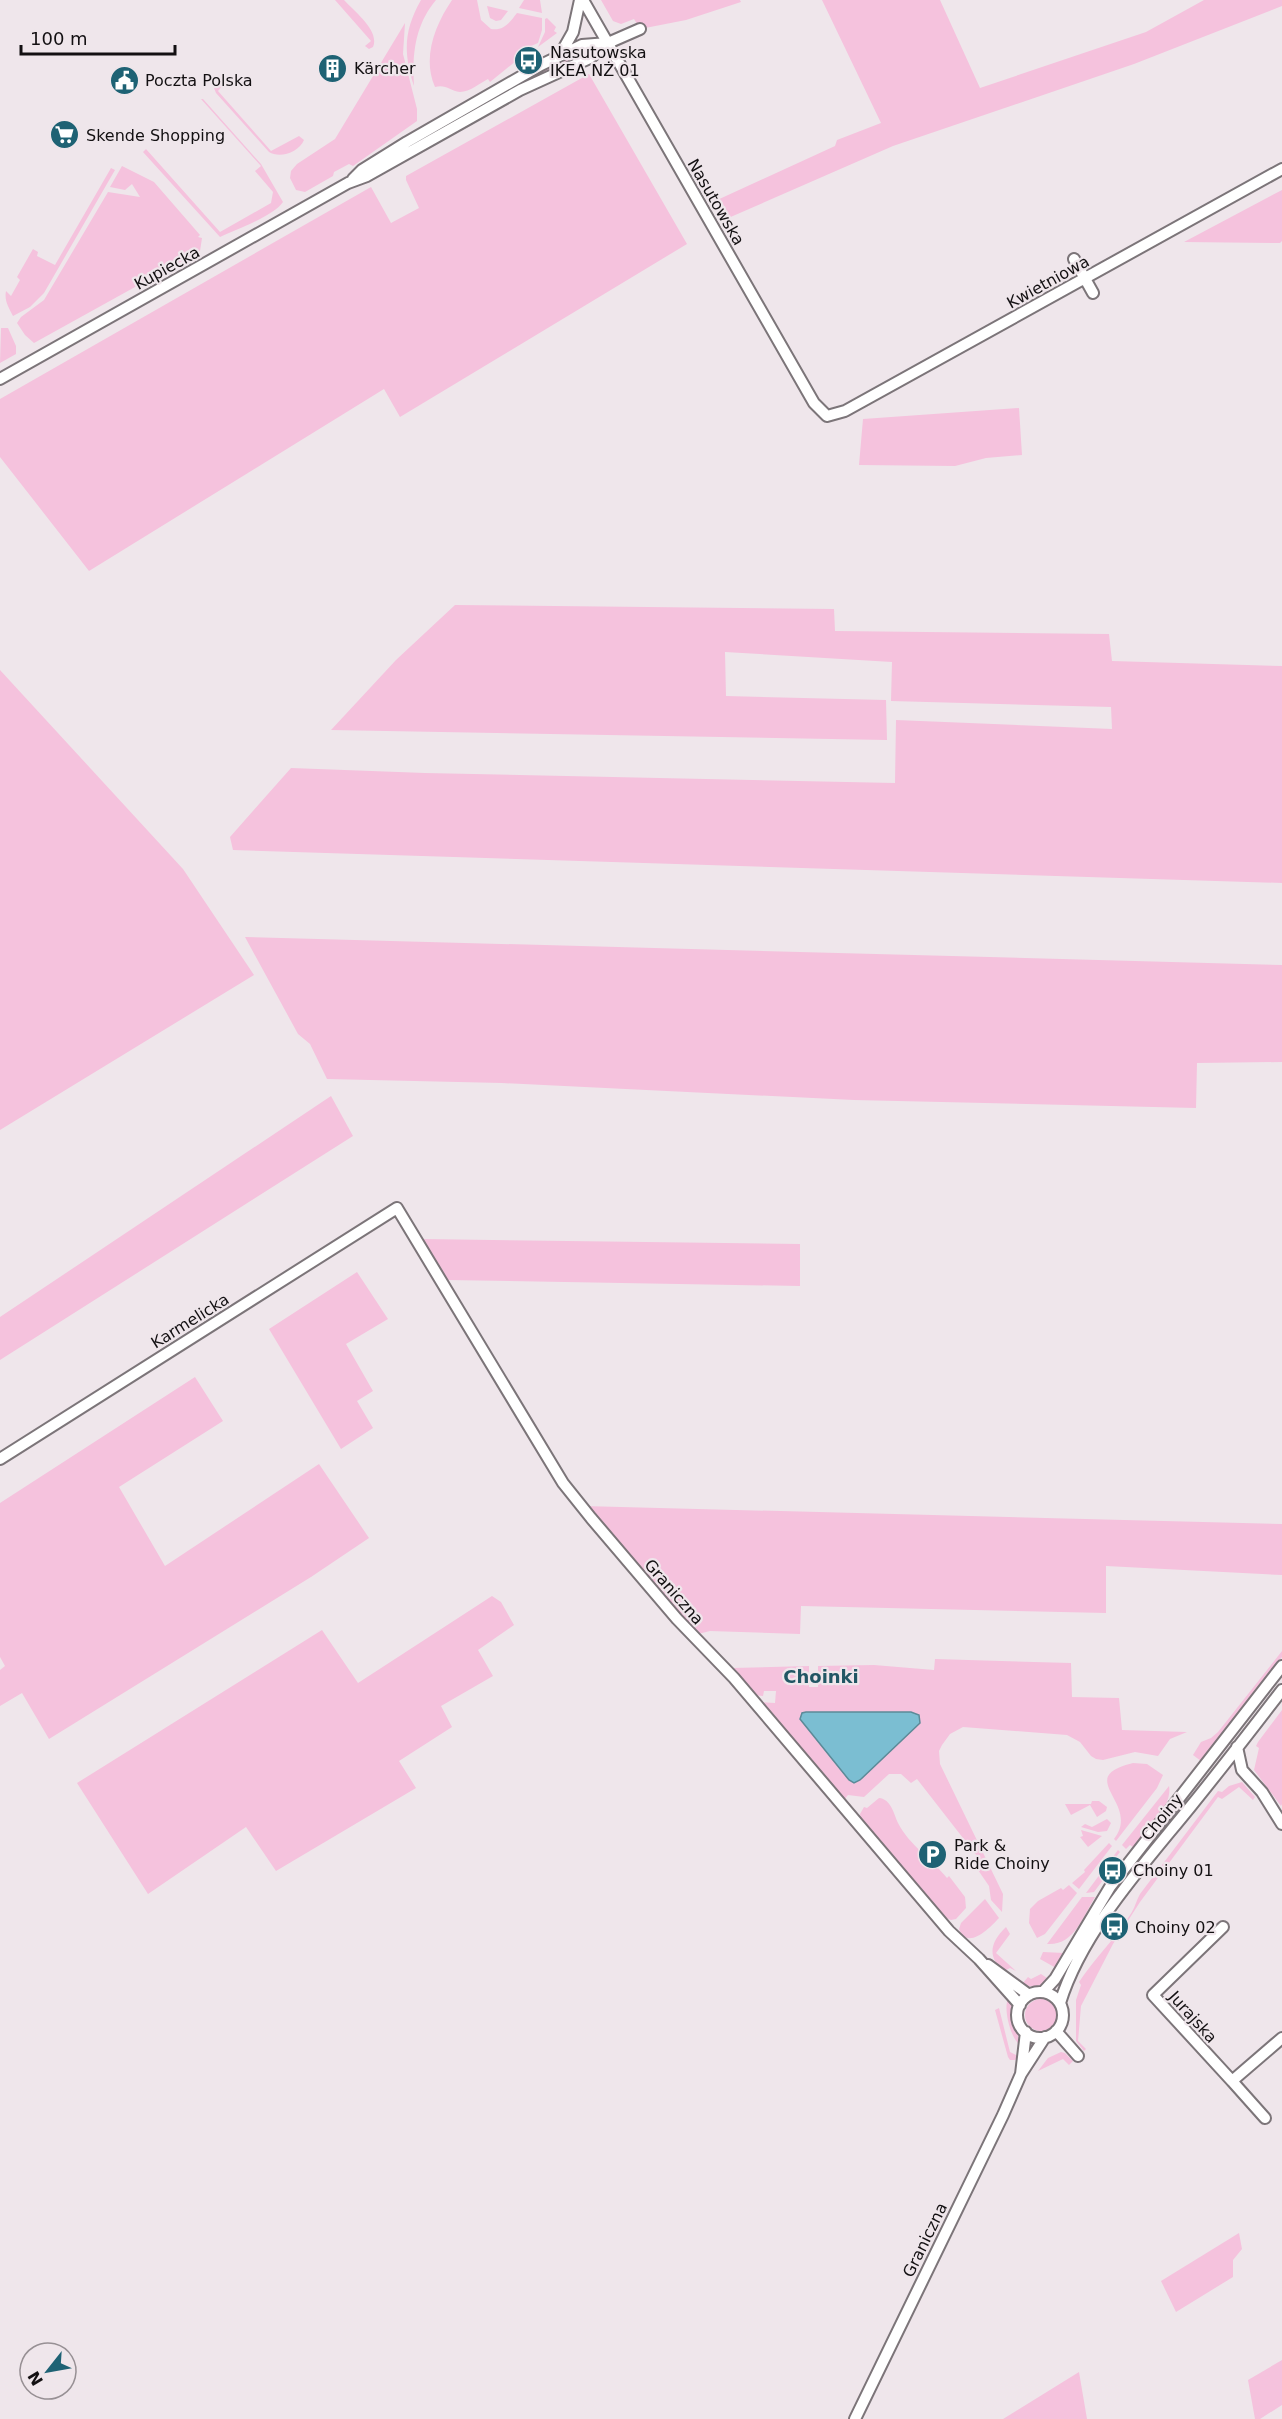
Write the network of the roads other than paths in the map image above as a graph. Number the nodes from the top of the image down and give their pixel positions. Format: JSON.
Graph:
{"nodes":[{"id":1,"x":581,"y":0,"type":"edge"},
{"id":2,"x":640,"y":29,"type":"dead end"},
{"id":3,"x":608,"y":43,"type":"junction"},
{"id":4,"x":560,"y":56,"type":"junction"},
{"id":5,"x":1282,"y":169,"type":"edge"},
{"id":6,"x":348,"y":183,"type":"junction"},
{"id":7,"x":1074,"y":259,"type":"dead end"},
{"id":8,"x":1085,"y":278,"type":"junction"},
{"id":9,"x":1094,"y":293,"type":"dead end"},
{"id":10,"x":0,"y":379,"type":"edge"},
{"id":11,"x":827,"y":416,"type":"joint"},
{"id":12,"x":397,"y":1208,"type":"joint"},
{"id":13,"x":0,"y":1460,"type":"edge"},
{"id":14,"x":1282,"y":1666,"type":"edge"},
{"id":15,"x":1282,"y":1690,"type":"edge"},
{"id":16,"x":1237,"y":1748,"type":"junction"},
{"id":17,"x":1242,"y":1770,"type":"junction"},
{"id":18,"x":1218,"y":1772,"type":"junction"},
{"id":19,"x":1282,"y":1824,"type":"edge"},
{"id":20,"x":1223,"y":1927,"type":"dead end"},
{"id":21,"x":979,"y":1959,"type":"junction"},
{"id":22,"x":1043,"y":1992,"type":"junction"},
{"id":23,"x":1029,"y":1995,"type":"junction"},
{"id":24,"x":1060,"y":2002,"type":"junction"},
{"id":25,"x":1020,"y":2006,"type":"junction"},
{"id":26,"x":1056,"y":2031,"type":"junction"},
{"id":27,"x":1026,"y":2032,"type":"junction"},
{"id":28,"x":1045,"y":2037,"type":"junction"},
{"id":29,"x":1282,"y":2037,"type":"edge"},
{"id":30,"x":1078,"y":2056,"type":"dead end"},
{"id":31,"x":1021,"y":2074,"type":"junction"},
{"id":32,"x":1232,"y":2081,"type":"junction"},
{"id":33,"x":1265,"y":2118,"type":"dead end"},
{"id":34,"x":855,"y":2419,"type":"edge"}],
"edges":[{"from":1,"to":3,"type":"street","name":"Nasutowska"},
{"from":1,"to":4,"type":"street"},
{"from":2,"to":3,"type":"street"},
{"from":3,"to":4,"type":"street","name":"Kupiecka"},
{"from":3,"to":6,"type":"street","name":"Kupiecka"},
{"from":3,"to":11,"type":"street","name":"Nasutowska"},
{"from":4,"to":6,"type":"street","name":"Kupiecka"},
{"from":5,"to":8,"type":"street","name":"Kwietniowa"},
{"from":6,"to":10,"type":"street","name":"Kupiecka"},
{"from":7,"to":8,"type":"street"},
{"from":8,"to":9,"type":"street"},
{"from":8,"to":11,"type":"street","name":"Kwietniowa"},
{"from":12,"to":13,"type":"street","name":"Karmelicka"},
{"from":12,"to":21,"type":"street","name":"Graniczna"},
{"from":14,"to":22,"type":"street","name":"Choiny"},
{"from":15,"to":16,"type":"street","name":"Choiny"},
{"from":16,"to":17,"type":"street"},
{"from":16,"to":18,"type":"street","name":"Choiny"},
{"from":17,"to":18,"type":"street"},
{"from":17,"to":19,"type":"street"},
{"from":18,"to":24,"type":"street","name":"Choiny"},
{"from":20,"to":32,"type":"street","name":"Jurajska"},
{"from":21,"to":23,"type":"street","name":"Graniczna"},
{"from":21,"to":25,"type":"street","name":"Graniczna"},
{"from":22,"to":23,"type":"street"},
{"from":22,"to":24,"type":"street"},
{"from":23,"to":25,"type":"street"},
{"from":24,"to":26,"type":"street"},
{"from":25,"to":27,"type":"street"},
{"from":26,"to":28,"type":"street"},
{"from":26,"to":30,"type":"street"},
{"from":27,"to":28,"type":"street"},
{"from":27,"to":31,"type":"street","name":"Graniczna"},
{"from":28,"to":31,"type":"street","name":"Graniczna"},
{"from":29,"to":32,"type":"street"},
{"from":31,"to":34,"type":"street","name":"Graniczna"},
{"from":32,"to":33,"type":"street"}]}
